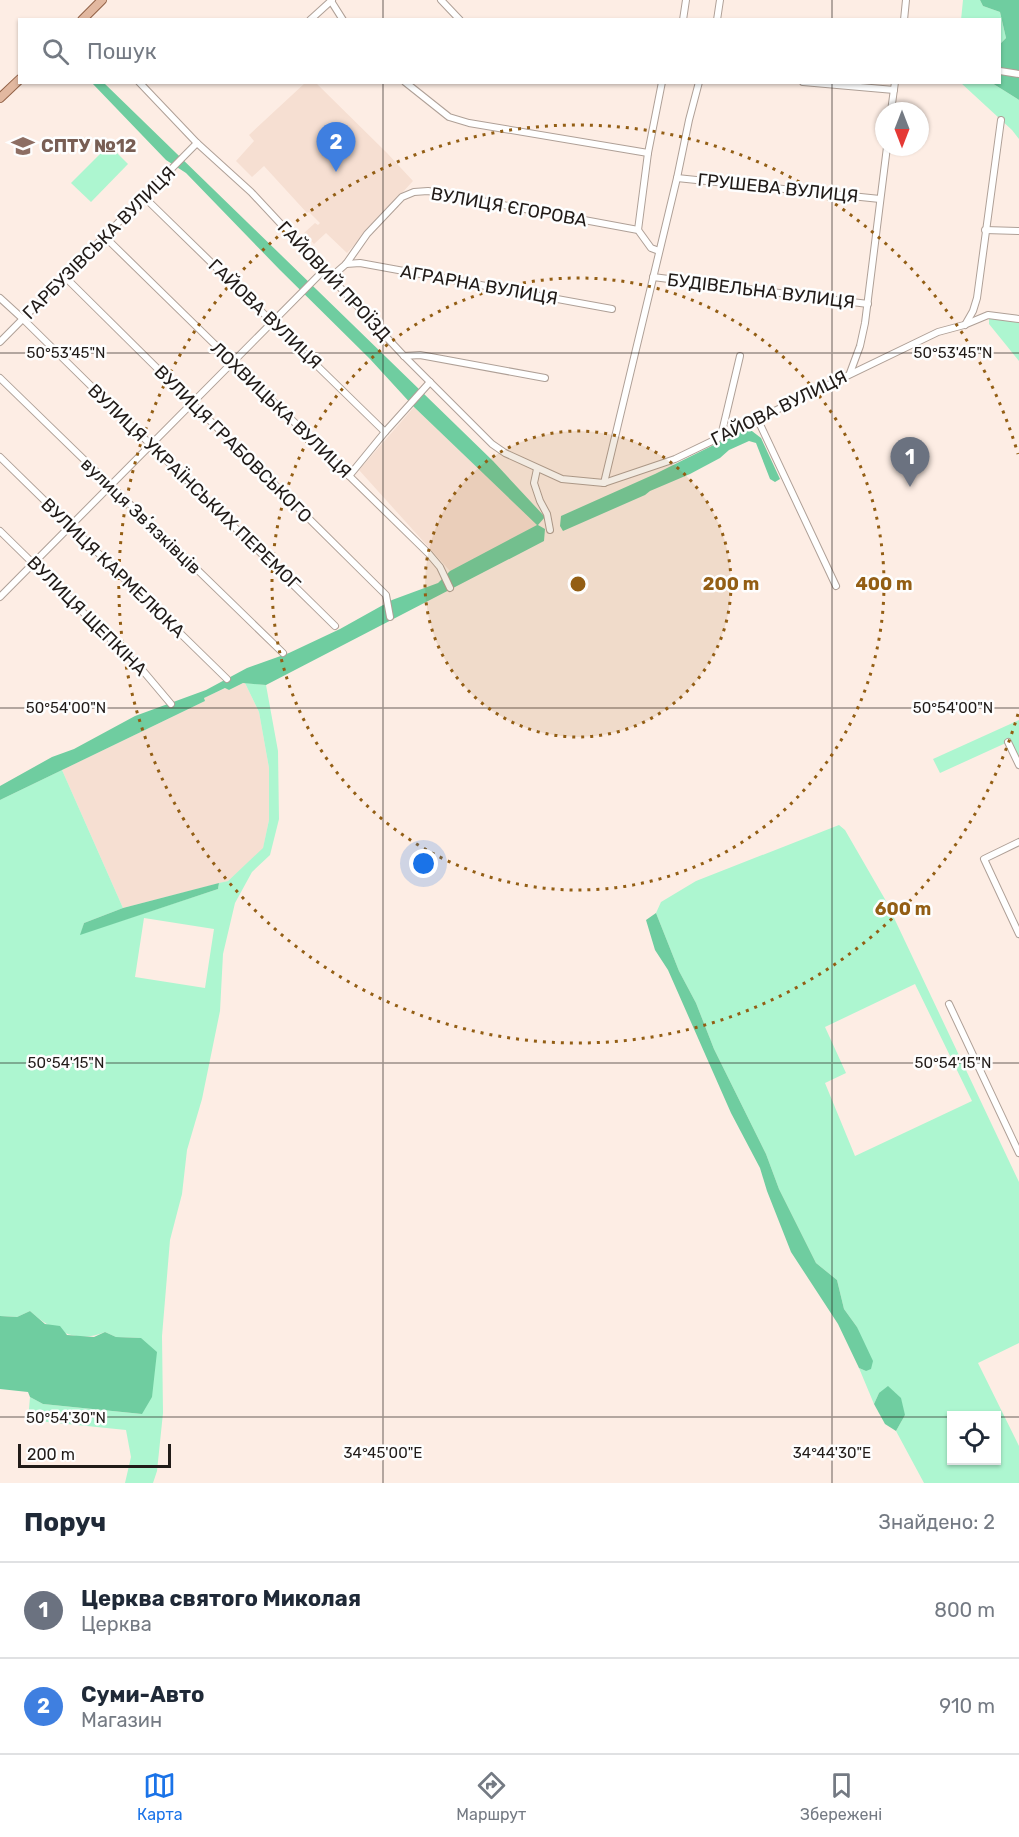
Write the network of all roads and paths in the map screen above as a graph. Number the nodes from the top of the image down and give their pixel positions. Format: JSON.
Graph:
{"nodes":[{"id":1,"x":102,"y":0,"type":"edge"},
{"id":2,"x":441,"y":0,"type":"edge"},
{"id":3,"x":686,"y":0,"type":"edge"},
{"id":4,"x":720,"y":0,"type":"edge"},
{"id":5,"x":906,"y":0,"type":"edge"},
{"id":6,"x":331,"y":1,"type":"edge"},
{"id":7,"x":84,"y":18,"type":"edge"},
{"id":8,"x":312,"y":18,"type":"edge"},
{"id":9,"x":342,"y":18,"type":"edge"},
{"id":10,"x":458,"y":18,"type":"edge"},
{"id":11,"x":683,"y":18,"type":"edge"},
{"id":12,"x":717,"y":18,"type":"edge"},
{"id":13,"x":904,"y":18,"type":"edge"},
{"id":14,"x":1001,"y":71,"type":"edge"},
{"id":15,"x":1019,"y":74,"type":"edge"},
{"id":16,"x":18,"y":81,"type":"edge"},
{"id":17,"x":141,"y":84,"type":"edge"},
{"id":18,"x":408,"y":84,"type":"edge"},
{"id":19,"x":662,"y":84,"type":"edge"},
{"id":20,"x":698,"y":84,"type":"edge"},
{"id":21,"x":826,"y":84,"type":"edge"},
{"id":22,"x":895,"y":84,"type":"edge"},
{"id":23,"x":894,"y":90,"type":"junction"},
{"id":24,"x":0,"y":98,"type":"edge"},
{"id":25,"x":892,"y":102,"type":"edge"},
{"id":26,"x":1001,"y":120,"type":"dead end"},
{"id":27,"x":197,"y":143,"type":"junction"},
{"id":28,"x":648,"y":153,"type":"junction"},
{"id":29,"x":885,"y":156,"type":"edge"},
{"id":30,"x":677,"y":178,"type":"junction"},
{"id":31,"x":144,"y":197,"type":"junction"},
{"id":32,"x":880,"y":199,"type":"junction"},
{"id":33,"x":638,"y":230,"type":"junction"},
{"id":34,"x":985,"y":230,"type":"junction"},
{"id":35,"x":1019,"y":231,"type":"edge"},
{"id":36,"x":105,"y":237,"type":"junction"},
{"id":37,"x":659,"y":251,"type":"junction"},
{"id":38,"x":346,"y":264,"type":"junction"},
{"id":39,"x":324,"y":270,"type":"junction"},
{"id":40,"x":331,"y":277,"type":"junction"},
{"id":41,"x":653,"y":277,"type":"junction"},
{"id":42,"x":65,"y":278,"type":"junction"},
{"id":43,"x":0,"y":298,"type":"edge"},
{"id":44,"x":868,"y":304,"type":"junction"},
{"id":45,"x":612,"y":309,"type":"dead end"},
{"id":46,"x":23,"y":319,"type":"junction"},
{"id":47,"x":1019,"y":319,"type":"edge"},
{"id":48,"x":274,"y":322,"type":"junction"},
{"id":49,"x":964,"y":325,"type":"junction"},
{"id":50,"x":0,"y":342,"type":"edge"},
{"id":51,"x":404,"y":356,"type":"junction"},
{"id":52,"x":740,"y":356,"type":"dead end"},
{"id":53,"x":232,"y":364,"type":"junction"},
{"id":54,"x":850,"y":373,"type":"junction"},
{"id":55,"x":0,"y":378,"type":"edge"},
{"id":56,"x":545,"y":378,"type":"dead end"},
{"id":57,"x":430,"y":382,"type":"junction"},
{"id":58,"x":192,"y":404,"type":"junction"},
{"id":59,"x":757,"y":418,"type":"junction"},
{"id":60,"x":385,"y":432,"type":"junction"},
{"id":61,"x":721,"y":436,"type":"junction"},
{"id":62,"x":150,"y":444,"type":"junction"},
{"id":63,"x":0,"y":457,"type":"edge"},
{"id":64,"x":537,"y":469,"type":"junction"},
{"id":65,"x":349,"y":476,"type":"junction"},
{"id":66,"x":604,"y":483,"type":"junction"},
{"id":67,"x":110,"y":485,"type":"junction"},
{"id":68,"x":70,"y":526,"type":"junction"},
{"id":69,"x":550,"y":530,"type":"dead end"},
{"id":70,"x":0,"y":531,"type":"edge"},
{"id":71,"x":33,"y":563,"type":"junction"},
{"id":72,"x":836,"y":586,"type":"dead end"},
{"id":73,"x":450,"y":588,"type":"dead end"},
{"id":74,"x":0,"y":597,"type":"edge"},
{"id":75,"x":390,"y":617,"type":"dead end"},
{"id":76,"x":336,"y":626,"type":"dead end"},
{"id":77,"x":283,"y":653,"type":"dead end"},
{"id":78,"x":227,"y":679,"type":"dead end"},
{"id":79,"x":171,"y":704,"type":"dead end"},
{"id":80,"x":1008,"y":742,"type":"dead end"},
{"id":81,"x":1019,"y":765,"type":"edge"},
{"id":82,"x":1019,"y":842,"type":"edge"},
{"id":83,"x":1019,"y":934,"type":"edge"},
{"id":84,"x":949,"y":1004,"type":"dead end"},
{"id":85,"x":1019,"y":1153,"type":"edge"}],
"edges":[{"from":1,"to":7,"type":"main road"},
{"from":2,"to":10,"type":"street"},
{"from":3,"to":11,"type":"street"},
{"from":4,"to":12,"type":"street"},
{"from":5,"to":13,"type":"street"},
{"from":6,"to":8,"type":"street"},
{"from":6,"to":9,"type":"street"},
{"from":14,"to":15,"type":"street"},
{"from":16,"to":24,"type":"main road"},
{"from":17,"to":27,"type":"street","name":"ГАЙОВИЙ ПРОЇЗД"},
{"from":18,"to":28,"type":"street"},
{"from":19,"to":28,"type":"street"},
{"from":20,"to":30,"type":"street"},
{"from":21,"to":23,"type":"street"},
{"from":22,"to":23,"type":"street"},
{"from":23,"to":25,"type":"street"},
{"from":26,"to":34,"type":"street"},
{"from":27,"to":31,"type":"street","name":"ГАРБУЗІВСЬКА ВУЛИЦЯ"},
{"from":27,"to":39,"type":"street","name":"ГАЙОВИЙ ПРОЇЗД"},
{"from":28,"to":33,"type":"street"},
{"from":29,"to":32,"type":"street"},
{"from":30,"to":32,"type":"street","name":"ГРУШЕВА ВУЛИЦЯ"},
{"from":30,"to":37,"type":"street"},
{"from":31,"to":36,"type":"street","name":"ГАРБУЗІВСЬКА ВУЛИЦЯ"},
{"from":31,"to":48,"type":"street","name":"ГАЙОВА ВУЛИЦЯ"},
{"from":32,"to":44,"type":"street"},
{"from":33,"to":37,"type":"street"},
{"from":33,"to":38,"type":"street","name":"ВУЛИЦЯ ЄГОРОВА"},
{"from":34,"to":35,"type":"street"},
{"from":34,"to":49,"type":"street"},
{"from":36,"to":42,"type":"street","name":"ГАРБУЗІВСЬКА ВУЛИЦЯ"},
{"from":36,"to":53,"type":"street","name":"ЛОХВИЦЬКА ВУЛИЦЯ"},
{"from":37,"to":41,"type":"street"},
{"from":38,"to":40,"type":"street"},
{"from":38,"to":45,"type":"street","name":"АГРАРНА ВУЛИЦЯ"},
{"from":39,"to":40,"type":"street","name":"ГАЙОВИЙ ПРОЇЗД"},
{"from":39,"to":48,"type":"street"},
{"from":40,"to":51,"type":"street","name":"ГАЙОВИЙ ПРОЇЗД"},
{"from":41,"to":44,"type":"street","name":"БУДІВЕЛЬНА ВУЛИЦЯ"},
{"from":41,"to":66,"type":"street"},
{"from":42,"to":46,"type":"street","name":"ГАРБУЗІВСЬКА ВУЛИЦЯ"},
{"from":42,"to":58,"type":"street","name":"ВУЛИЦЯ ГРАБОВСЬКОГО"},
{"from":43,"to":46,"type":"street","name":"ВУЛИЦЯ УКРАЇНСЬКИХ ПЕРЕМОГ"},
{"from":44,"to":54,"type":"street"},
{"from":46,"to":50,"type":"street","name":"ГАРБУЗІВСЬКА ВУЛИЦЯ"},
{"from":46,"to":62,"type":"street","name":"ВУЛИЦЯ УКРАЇНСЬКИХ ПЕРЕМОГ"},
{"from":47,"to":49,"type":"street","name":"ГАЙОВА ВУЛИЦЯ"},
{"from":48,"to":53,"type":"street"},
{"from":48,"to":60,"type":"street","name":"ГАЙОВА ВУЛИЦЯ"},
{"from":49,"to":54,"type":"street","name":"ГАЙОВА ВУЛИЦЯ"},
{"from":51,"to":56,"type":"street"},
{"from":51,"to":57,"type":"street","name":"ГАЙОВИЙ ПРОЇЗД"},
{"from":52,"to":61,"type":"street"},
{"from":53,"to":58,"type":"street"},
{"from":53,"to":65,"type":"street","name":"ЛОХВИЦЬКА ВУЛИЦЯ"},
{"from":54,"to":59,"type":"street","name":"ГАЙОВА ВУЛИЦЯ"},
{"from":55,"to":67,"type":"street","name":"вулиця Звʼязківців"},
{"from":57,"to":60,"type":"street"},
{"from":57,"to":64,"type":"street","name":"ГАЙОВИЙ ПРОЇЗД"},
{"from":58,"to":62,"type":"street"},
{"from":58,"to":75,"type":"street","name":"ВУЛИЦЯ ГРАБОВСЬКОГО"},
{"from":59,"to":61,"type":"street","name":"ГАЙОВА ВУЛИЦЯ"},
{"from":59,"to":72,"type":"street"},
{"from":60,"to":65,"type":"street"},
{"from":61,"to":66,"type":"street","name":"ГАЙОВА ВУЛИЦЯ"},
{"from":62,"to":67,"type":"street"},
{"from":62,"to":76,"type":"street","name":"ВУЛИЦЯ УКРАЇНСЬКИХ ПЕРЕМОГ"},
{"from":63,"to":68,"type":"street","name":"ВУЛИЦЯ КАРМЕЛЮКА"},
{"from":64,"to":66,"type":"street","name":"ГАЙОВА ВУЛИЦЯ"},
{"from":64,"to":69,"type":"street"},
{"from":65,"to":73,"type":"street","name":"ЛОХВИЦЬКА ВУЛИЦЯ"},
{"from":67,"to":68,"type":"street"},
{"from":67,"to":77,"type":"street","name":"вулиця Звʼязківців"},
{"from":68,"to":71,"type":"street"},
{"from":68,"to":78,"type":"street","name":"ВУЛИЦЯ КАРМЕЛЮКА"},
{"from":70,"to":71,"type":"street","name":"ВУЛИЦЯ ЩЕПКІНА"},
{"from":71,"to":74,"type":"street"},
{"from":71,"to":79,"type":"street","name":"ВУЛИЦЯ ЩЕПКІНА"},
{"from":80,"to":81,"type":"street"},
{"from":82,"to":83,"type":"street"},
{"from":84,"to":85,"type":"street"}]}
